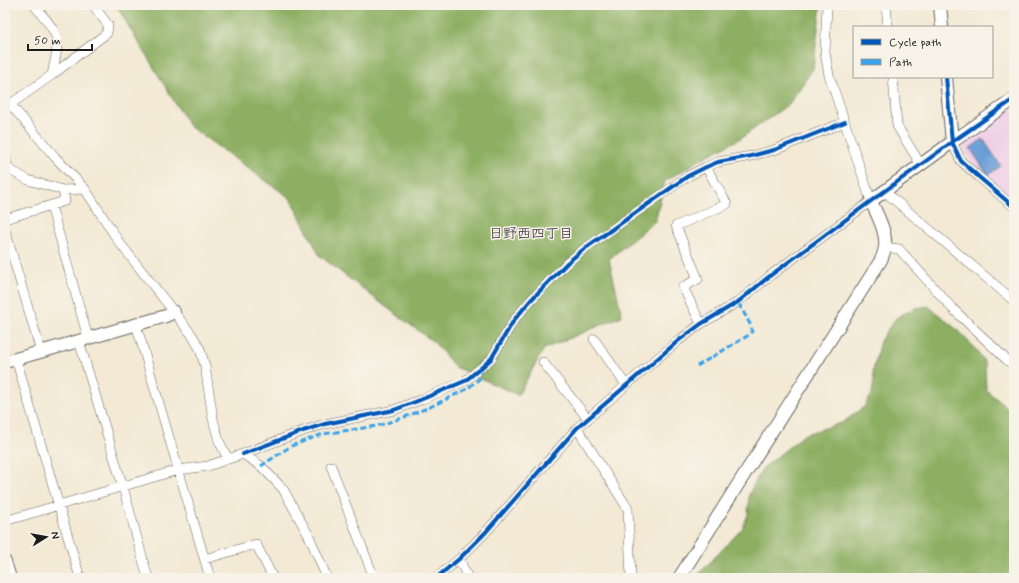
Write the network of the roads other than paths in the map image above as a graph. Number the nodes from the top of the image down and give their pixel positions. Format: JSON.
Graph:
{"nodes":[{"id":1,"x":34,"y":5,"type":"edge"},
{"id":2,"x":93,"y":5,"type":"edge"},
{"id":3,"x":827,"y":5,"type":"edge"},
{"id":4,"x":886,"y":5,"type":"edge"},
{"id":5,"x":940,"y":5,"type":"edge"},
{"id":6,"x":888,"y":26,"type":"edge"},
{"id":7,"x":942,"y":26,"type":"edge"},
{"id":8,"x":52,"y":75,"type":"junction"},
{"id":9,"x":893,"y":78,"type":"edge"},
{"id":10,"x":946,"y":78,"type":"edge"},
{"id":11,"x":1014,"y":99,"type":"edge"},
{"id":12,"x":7,"y":103,"type":"edge"},
{"id":13,"x":845,"y":122,"type":"junction"},
{"id":14,"x":952,"y":142,"type":"junction"},
{"id":15,"x":5,"y":156,"type":"edge"},
{"id":16,"x":921,"y":165,"type":"junction"},
{"id":17,"x":706,"y":167,"type":"junction"},
{"id":18,"x":6,"y":168,"type":"edge"},
{"id":19,"x":85,"y":189,"type":"junction"},
{"id":20,"x":62,"y":190,"type":"junction"},
{"id":21,"x":884,"y":191,"type":"junction"},
{"id":22,"x":871,"y":201,"type":"junction"},
{"id":23,"x":51,"y":206,"type":"junction"},
{"id":24,"x":1014,"y":207,"type":"edge"},
{"id":25,"x":5,"y":219,"type":"edge"},
{"id":26,"x":5,"y":230,"type":"edge"},
{"id":27,"x":885,"y":247,"type":"junction"},
{"id":28,"x":1014,"y":301,"type":"edge"},
{"id":29,"x":174,"y":312,"type":"junction"},
{"id":30,"x":136,"y":324,"type":"junction"},
{"id":31,"x":701,"y":324,"type":"junction"},
{"id":32,"x":84,"y":339,"type":"junction"},
{"id":33,"x":594,"y":339,"type":"dead end"},
{"id":34,"x":41,"y":352,"type":"junction"},
{"id":35,"x":10,"y":361,"type":"edge"},
{"id":36,"x":543,"y":362,"type":"dead end"},
{"id":37,"x":1014,"y":363,"type":"edge"},
{"id":38,"x":626,"y":385,"type":"junction"},
{"id":39,"x":588,"y":419,"type":"junction"},
{"id":40,"x":577,"y":428,"type":"junction"},
{"id":41,"x":243,"y":454,"type":"junction"},
{"id":42,"x":228,"y":459,"type":"junction"},
{"id":43,"x":331,"y":466,"type":"dead end"},
{"id":44,"x":178,"y":470,"type":"junction"},
{"id":45,"x":123,"y":487,"type":"junction"},
{"id":46,"x":59,"y":505,"type":"junction"},
{"id":47,"x":5,"y":521,"type":"edge"},
{"id":48,"x":205,"y":559,"type":"junction"},
{"id":49,"x":459,"y":559,"type":"junction"},
{"id":50,"x":5,"y":562,"type":"edge"},
{"id":51,"x":10,"y":578,"type":"edge"},
{"id":52,"x":80,"y":578,"type":"edge"},
{"id":53,"x":148,"y":578,"type":"edge"},
{"id":54,"x":210,"y":578,"type":"edge"},
{"id":55,"x":273,"y":578,"type":"edge"},
{"id":56,"x":328,"y":578,"type":"edge"},
{"id":57,"x":374,"y":578,"type":"edge"},
{"id":58,"x":436,"y":578,"type":"edge"},
{"id":59,"x":468,"y":578,"type":"edge"},
{"id":60,"x":630,"y":578,"type":"edge"},
{"id":61,"x":679,"y":578,"type":"edge"}],
"edges":[{"from":1,"to":8,"type":"street"},
{"from":2,"to":8,"type":"street"},
{"from":3,"to":13,"type":"street"},
{"from":4,"to":6,"type":"street"},
{"from":5,"to":7,"type":"street"},
{"from":8,"to":12,"type":"street"},
{"from":9,"to":16,"type":"street"},
{"from":10,"to":14,"type":"street"},
{"from":11,"to":14,"type":"street"},
{"from":12,"to":19,"type":"street"},
{"from":13,"to":17,"type":"street"},
{"from":13,"to":22,"type":"street"},
{"from":14,"to":16,"type":"street"},
{"from":14,"to":24,"type":"street"},
{"from":15,"to":18,"type":"street"},
{"from":16,"to":21,"type":"street"},
{"from":17,"to":31,"type":"street"},
{"from":17,"to":41,"type":"street"},
{"from":18,"to":20,"type":"street"},
{"from":19,"to":20,"type":"street"},
{"from":19,"to":29,"type":"street"},
{"from":20,"to":23,"type":"street"},
{"from":21,"to":22,"type":"street"},
{"from":21,"to":28,"type":"street"},
{"from":22,"to":27,"type":"street"},
{"from":22,"to":31,"type":"street"},
{"from":23,"to":25,"type":"street"},
{"from":23,"to":32,"type":"street"},
{"from":26,"to":34,"type":"street"},
{"from":27,"to":37,"type":"street"},
{"from":27,"to":61,"type":"street"},
{"from":29,"to":30,"type":"street"},
{"from":29,"to":42,"type":"street"},
{"from":30,"to":32,"type":"street"},
{"from":30,"to":44,"type":"street"},
{"from":31,"to":38,"type":"street"},
{"from":32,"to":34,"type":"street"},
{"from":32,"to":45,"type":"street"},
{"from":33,"to":38,"type":"street"},
{"from":34,"to":35,"type":"street"},
{"from":35,"to":46,"type":"street"},
{"from":36,"to":39,"type":"street"},
{"from":38,"to":39,"type":"street"},
{"from":39,"to":40,"type":"street"},
{"from":40,"to":49,"type":"street"},
{"from":40,"to":60,"type":"street"},
{"from":41,"to":42,"type":"street"},
{"from":41,"to":56,"type":"street"},
{"from":42,"to":44,"type":"street"},
{"from":43,"to":57,"type":"street"},
{"from":44,"to":45,"type":"street"},
{"from":44,"to":48,"type":"street"},
{"from":45,"to":46,"type":"street"},
{"from":45,"to":53,"type":"street"},
{"from":46,"to":47,"type":"street"},
{"from":46,"to":52,"type":"street"},
{"from":48,"to":54,"type":"street"},
{"from":48,"to":55,"type":"street"},
{"from":49,"to":58,"type":"street"},
{"from":49,"to":59,"type":"street"},
{"from":50,"to":51,"type":"street"}]}
